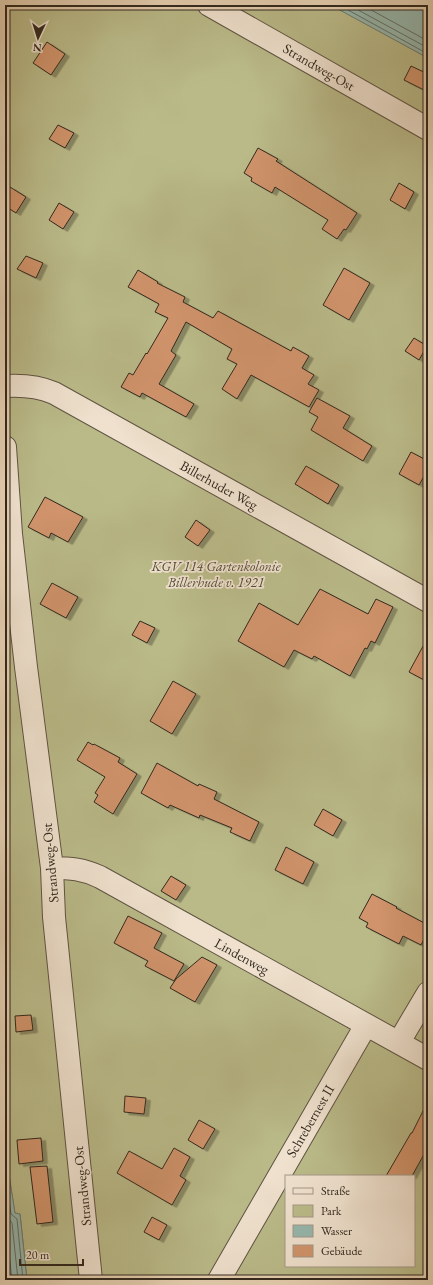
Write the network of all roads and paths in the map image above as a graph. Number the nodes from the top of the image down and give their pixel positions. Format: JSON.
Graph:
{"nodes":[{"id":1,"x":209,"y":5,"type":"edge"},
{"id":2,"x":428,"y":129,"type":"edge"},
{"id":3,"x":5,"y":386,"type":"edge"},
{"id":4,"x":5,"y":447,"type":"edge"},
{"id":5,"x":428,"y":601,"type":"edge"},
{"id":6,"x":52,"y":868,"type":"junction"},
{"id":7,"x":428,"y":993,"type":"edge"},
{"id":8,"x":366,"y":1025,"type":"junction"},
{"id":9,"x":399,"y":1042,"type":"junction"},
{"id":10,"x":428,"y":1059,"type":"edge"},
{"id":11,"x":91,"y":1280,"type":"edge"},
{"id":12,"x":219,"y":1280,"type":"edge"}],
"edges":[{"from":1,"to":2,"type":"lane","name":"Strandweg-Ost"},
{"from":3,"to":5,"type":"lane","name":"Billerhuder Weg"},
{"from":4,"to":6,"type":"lane","name":"Strandweg-Ost"},
{"from":6,"to":8,"type":"lane","name":"Lindenweg"},
{"from":6,"to":11,"type":"lane","name":"Strandweg-Ost"},
{"from":7,"to":9,"type":"lane"},
{"from":8,"to":9,"type":"lane","name":"Lindenweg"},
{"from":8,"to":12,"type":"lane","name":"Schrebernest II"},
{"from":9,"to":10,"type":"lane","name":"Lindenweg"}]}
